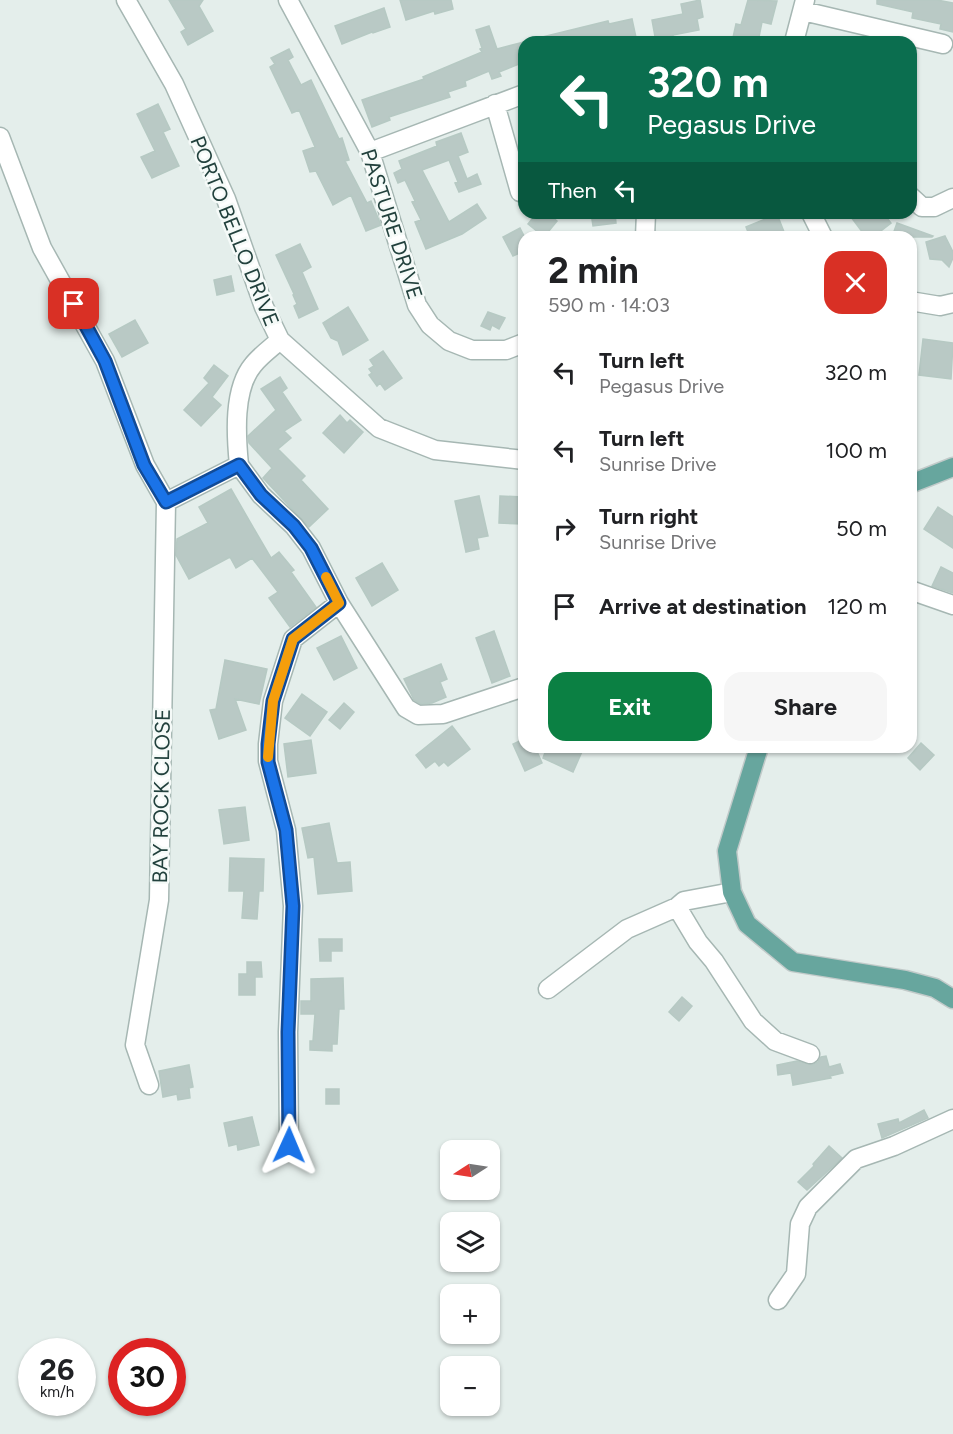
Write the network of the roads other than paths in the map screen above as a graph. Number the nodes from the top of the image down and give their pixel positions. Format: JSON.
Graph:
{"nodes":[{"id":1,"x":126,"y":0,"type":"edge"},
{"id":2,"x":288,"y":0,"type":"edge"},
{"id":3,"x":804,"y":5,"type":"edge"},
{"id":4,"x":796,"y":36,"type":"edge"},
{"id":5,"x":885,"y":36,"type":"edge"},
{"id":6,"x":917,"y":41,"type":"edge"},
{"id":7,"x":943,"y":45,"type":"dead end"},
{"id":8,"x":518,"y":96,"type":"edge"},
{"id":9,"x":495,"y":104,"type":"junction"},
{"id":10,"x":0,"y":137,"type":"edge"},
{"id":11,"x":370,"y":152,"type":"junction"},
{"id":12,"x":518,"y":188,"type":"edge"},
{"id":13,"x":953,"y":198,"type":"edge"},
{"id":14,"x":917,"y":202,"type":"edge"},
{"id":15,"x":917,"y":302,"type":"edge"},
{"id":16,"x":953,"y":303,"type":"edge"},
{"id":17,"x":280,"y":340,"type":"junction"},
{"id":18,"x":518,"y":345,"type":"edge"},
{"id":19,"x":518,"y":459,"type":"edge"},
{"id":20,"x":239,"y":465,"type":"junction"},
{"id":21,"x":953,"y":467,"type":"edge"},
{"id":22,"x":917,"y":481,"type":"edge"},
{"id":23,"x":166,"y":502,"type":"junction"},
{"id":24,"x":917,"y":592,"type":"edge"},
{"id":25,"x":339,"y":603,"type":"junction"},
{"id":26,"x":953,"y":605,"type":"edge"},
{"id":27,"x":518,"y":689,"type":"edge"},
{"id":28,"x":757,"y":753,"type":"edge"},
{"id":29,"x":732,"y":892,"type":"junction"},
{"id":30,"x":677,"y":907,"type":"junction"},
{"id":31,"x":548,"y":989,"type":"dead end"},
{"id":32,"x":953,"y":999,"type":"edge"},
{"id":33,"x":810,"y":1054,"type":"dead end"},
{"id":34,"x":149,"y":1085,"type":"dead end"},
{"id":35,"x":953,"y":1119,"type":"edge"},
{"id":36,"x":289,"y":1145,"type":"dead end"},
{"id":37,"x":778,"y":1300,"type":"dead end"}],
"edges":[{"from":1,"to":17,"type":"street","name":"PORTO BELLO DRIVE"},
{"from":2,"to":11,"type":"street","name":"PASTURE DRIVE"},
{"from":3,"to":4,"type":"street"},
{"from":3,"to":5,"type":"street"},
{"from":6,"to":7,"type":"street"},
{"from":8,"to":9,"type":"street"},
{"from":9,"to":11,"type":"street"},
{"from":9,"to":12,"type":"street"},
{"from":10,"to":23,"type":"street"},
{"from":11,"to":18,"type":"street","name":"PASTURE DRIVE"},
{"from":13,"to":14,"type":"street"},
{"from":15,"to":16,"type":"street"},
{"from":17,"to":19,"type":"street","name":"PORTO BELLO DRIVE"},
{"from":17,"to":20,"type":"street"},
{"from":20,"to":23,"type":"street"},
{"from":20,"to":25,"type":"street"},
{"from":21,"to":22,"type":"main road"},
{"from":23,"to":34,"type":"street","name":"BAY ROCK CLOSE"},
{"from":24,"to":26,"type":"street"},
{"from":25,"to":27,"type":"street"},
{"from":25,"to":36,"type":"street"},
{"from":28,"to":29,"type":"main road"},
{"from":29,"to":30,"type":"street"},
{"from":29,"to":32,"type":"main road"},
{"from":30,"to":31,"type":"street"},
{"from":30,"to":33,"type":"street"},
{"from":35,"to":37,"type":"street"}]}
